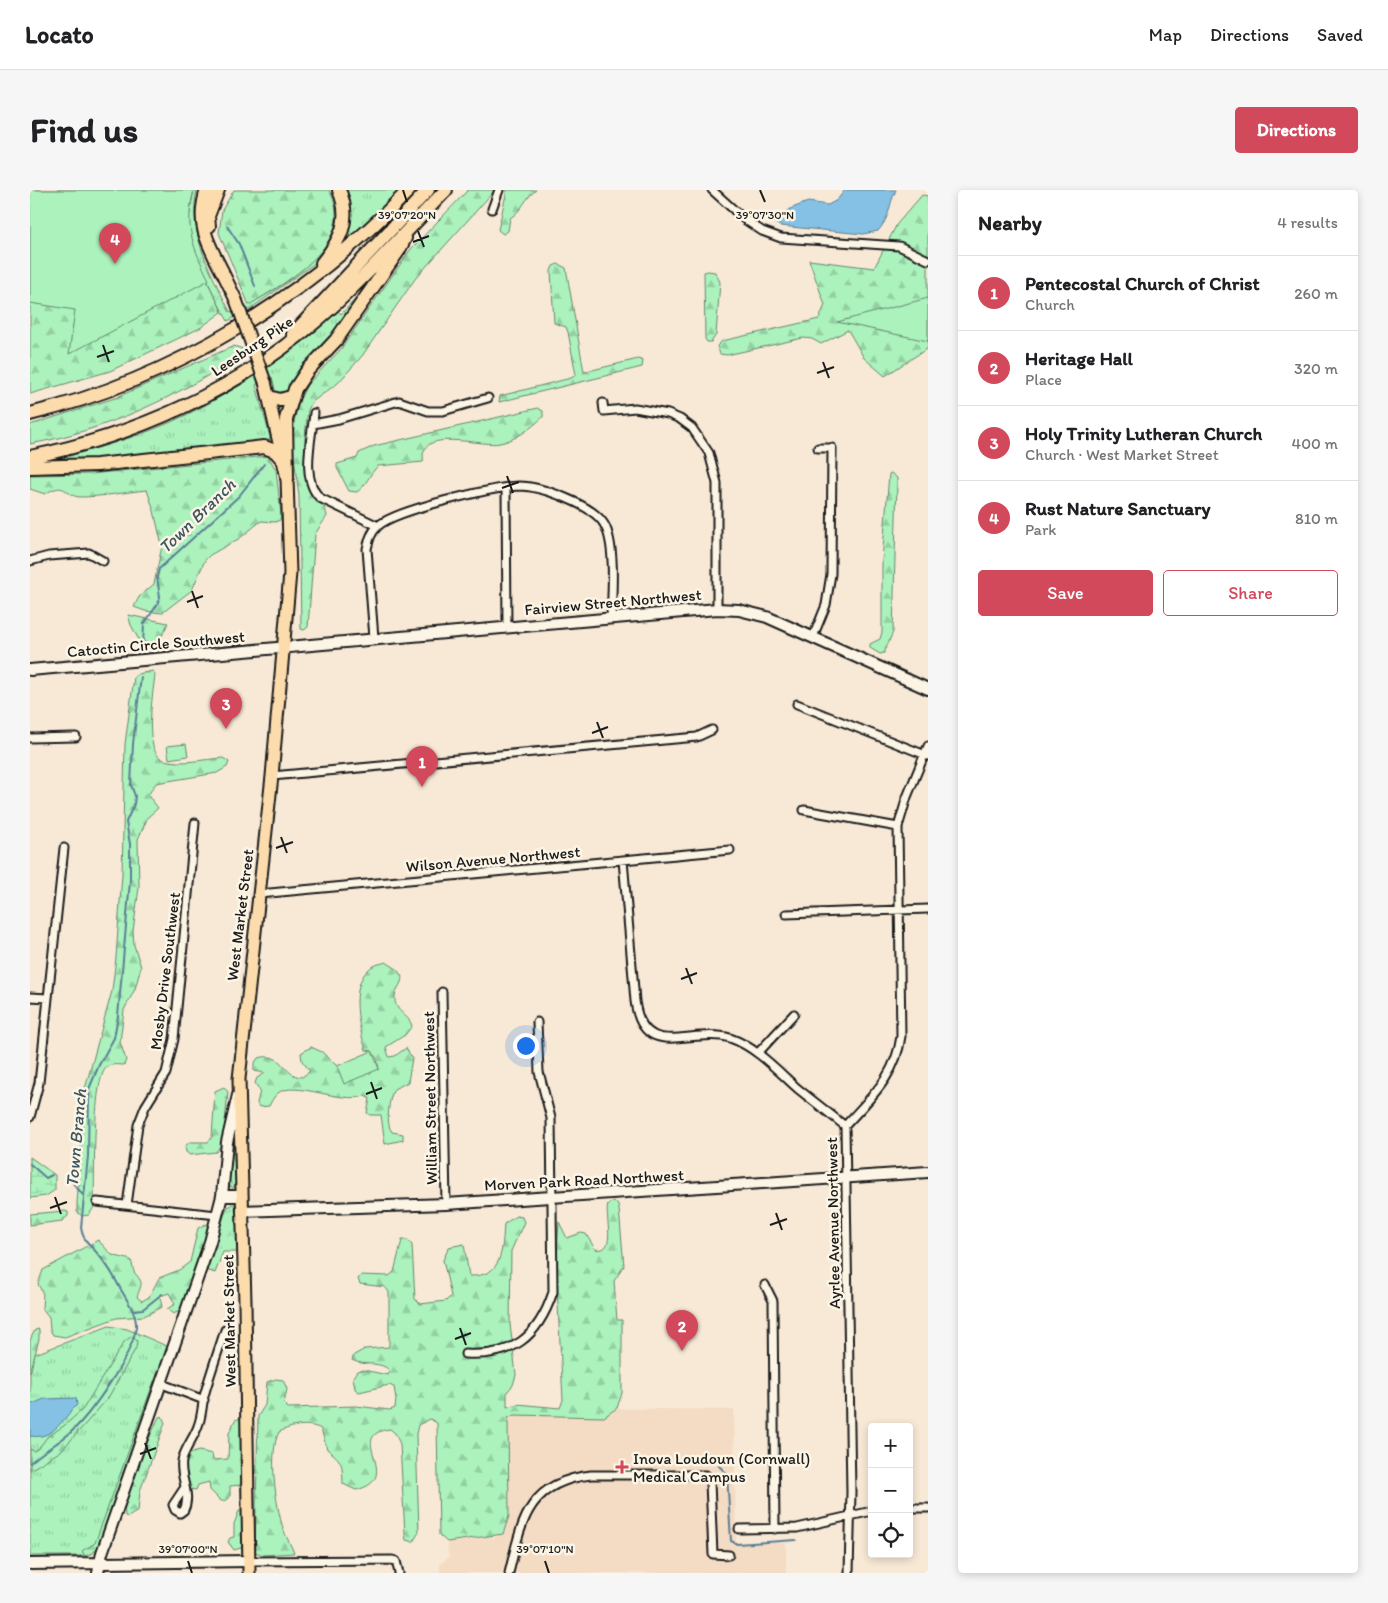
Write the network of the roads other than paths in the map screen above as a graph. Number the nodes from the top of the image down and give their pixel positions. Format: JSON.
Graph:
{"nodes":[{"id":1,"x":207,"y":190,"type":"edge"},
{"id":2,"x":218,"y":190,"type":"edge"},
{"id":3,"x":339,"y":190,"type":"edge"},
{"id":4,"x":409,"y":190,"type":"edge"},
{"id":5,"x":428,"y":190,"type":"edge"},
{"id":6,"x":446,"y":190,"type":"edge"},
{"id":7,"x":499,"y":190,"type":"edge"},
{"id":8,"x":712,"y":190,"type":"edge"},
{"id":9,"x":492,"y":209,"type":"dead end"},
{"id":10,"x":410,"y":226,"type":"junction"},
{"id":11,"x":928,"y":260,"type":"edge"},
{"id":12,"x":222,"y":271,"type":"junction"},
{"id":13,"x":307,"y":282,"type":"junction"},
{"id":14,"x":283,"y":348,"type":"junction"},
{"id":15,"x":270,"y":397,"type":"junction"},
{"id":16,"x":292,"y":397,"type":"junction"},
{"id":17,"x":488,"y":398,"type":"dead end"},
{"id":18,"x":603,"y":403,"type":"dead end"},
{"id":19,"x":314,"y":413,"type":"dead end"},
{"id":20,"x":30,"y":414,"type":"edge"},
{"id":21,"x":313,"y":424,"type":"junction"},
{"id":22,"x":818,"y":448,"type":"dead end"},
{"id":23,"x":30,"y":457,"type":"edge"},
{"id":24,"x":282,"y":459,"type":"junction"},
{"id":25,"x":30,"y":467,"type":"edge"},
{"id":26,"x":288,"y":478,"type":"junction"},
{"id":27,"x":506,"y":488,"type":"junction"},
{"id":28,"x":378,"y":526,"type":"junction"},
{"id":29,"x":30,"y":561,"type":"edge"},
{"id":30,"x":103,"y":561,"type":"dead end"},
{"id":31,"x":717,"y":609,"type":"junction"},
{"id":32,"x":611,"y":618,"type":"junction"},
{"id":33,"x":507,"y":626,"type":"junction"},
{"id":34,"x":812,"y":637,"type":"junction"},
{"id":35,"x":374,"y":638,"type":"junction"},
{"id":36,"x":285,"y":646,"type":"junction"},
{"id":37,"x":30,"y":670,"type":"edge"},
{"id":38,"x":928,"y":690,"type":"edge"},
{"id":39,"x":797,"y":704,"type":"dead end"},
{"id":40,"x":712,"y":730,"type":"dead end"},
{"id":41,"x":76,"y":737,"type":"dead end"},
{"id":42,"x":30,"y":738,"type":"edge"},
{"id":43,"x":928,"y":746,"type":"edge"},
{"id":44,"x":926,"y":756,"type":"edge"},
{"id":45,"x":272,"y":776,"type":"junction"},
{"id":46,"x":804,"y":810,"type":"dead end"},
{"id":47,"x":195,"y":823,"type":"dead end"},
{"id":48,"x":898,"y":827,"type":"junction"},
{"id":49,"x":64,"y":848,"type":"dead end"},
{"id":50,"x":730,"y":850,"type":"dead end"},
{"id":51,"x":623,"y":860,"type":"junction"},
{"id":52,"x":259,"y":894,"type":"junction"},
{"id":53,"x":899,"y":910,"type":"junction"},
{"id":54,"x":928,"y":910,"type":"edge"},
{"id":55,"x":786,"y":914,"type":"dead end"},
{"id":56,"x":442,"y":992,"type":"dead end"},
{"id":57,"x":30,"y":996,"type":"edge"},
{"id":58,"x":48,"y":998,"type":"junction"},
{"id":59,"x":794,"y":1014,"type":"dead end"},
{"id":60,"x":537,"y":1022,"type":"dead end"},
{"id":61,"x":758,"y":1053,"type":"junction"},
{"id":62,"x":238,"y":1092,"type":"junction"},
{"id":63,"x":30,"y":1117,"type":"edge"},
{"id":64,"x":845,"y":1126,"type":"junction"},
{"id":65,"x":928,"y":1172,"type":"edge"},
{"id":66,"x":846,"y":1176,"type":"junction"},
{"id":67,"x":222,"y":1196,"type":"junction"},
{"id":68,"x":241,"y":1196,"type":"junction"},
{"id":69,"x":552,"y":1198,"type":"junction"},
{"id":70,"x":97,"y":1202,"type":"dead end"},
{"id":71,"x":446,"y":1204,"type":"junction"},
{"id":72,"x":128,"y":1205,"type":"junction"},
{"id":73,"x":242,"y":1211,"type":"junction"},
{"id":74,"x":217,"y":1216,"type":"junction"},
{"id":75,"x":764,"y":1284,"type":"dead end"},
{"id":76,"x":225,"y":1330,"type":"dead end"},
{"id":77,"x":465,"y":1354,"type":"dead end"},
{"id":78,"x":162,"y":1382,"type":"junction"},
{"id":79,"x":204,"y":1397,"type":"junction"},
{"id":80,"x":186,"y":1487,"type":"dead end"},
{"id":81,"x":913,"y":1508,"type":"edge"},
{"id":82,"x":928,"y":1508,"type":"edge"},
{"id":83,"x":868,"y":1512,"type":"edge"},
{"id":84,"x":850,"y":1516,"type":"junction"},
{"id":85,"x":738,"y":1529,"type":"dead end"},
{"id":86,"x":775,"y":1529,"type":"junction"},
{"id":87,"x":729,"y":1555,"type":"dead end"},
{"id":88,"x":249,"y":1561,"type":"junction"},
{"id":89,"x":100,"y":1562,"type":"junction"},
{"id":90,"x":30,"y":1564,"type":"edge"},
{"id":91,"x":399,"y":1572,"type":"edge"},
{"id":92,"x":98,"y":1573,"type":"edge"},
{"id":93,"x":250,"y":1573,"type":"edge"},
{"id":94,"x":509,"y":1573,"type":"edge"},
{"id":95,"x":849,"y":1573,"type":"edge"}],
"edges":[{"from":1,"to":12,"type":"highway"},
{"from":2,"to":12,"type":"highway"},
{"from":3,"to":13,"type":"highway"},
{"from":4,"to":13,"type":"highway","name":"Leesburg Pike"},
{"from":5,"to":14,"type":"highway"},
{"from":6,"to":10,"type":"highway","name":"Leesburg Pike"},
{"from":7,"to":9,"type":"street"},
{"from":8,"to":11,"type":"street"},
{"from":10,"to":14,"type":"highway","name":"Leesburg Pike"},
{"from":10,"to":16,"type":"highway"},
{"from":12,"to":15,"type":"main road","name":"West Market Street","bridge":true},
{"from":13,"to":20,"type":"highway","name":"Leesburg Pike"},
{"from":14,"to":23,"type":"highway","name":"Leesburg Pike"},
{"from":15,"to":16,"type":"highway"},
{"from":15,"to":24,"type":"main road","name":"West Market Street"},
{"from":16,"to":26,"type":"highway"},
{"from":17,"to":21,"type":"street"},
{"from":18,"to":31,"type":"street"},
{"from":19,"to":21,"type":"street"},
{"from":21,"to":28,"type":"street"},
{"from":22,"to":34,"type":"street"},
{"from":24,"to":25,"type":"highway"},
{"from":24,"to":26,"type":"main road","name":"West Market Street"},
{"from":26,"to":36,"type":"main road","name":"West Market Street"},
{"from":27,"to":28,"type":"street"},
{"from":27,"to":32,"type":"street"},
{"from":27,"to":33,"type":"street"},
{"from":28,"to":35,"type":"street"},
{"from":29,"to":30,"type":"street"},
{"from":31,"to":32,"type":"street","name":"Fairview Street Northwest"},
{"from":31,"to":34,"type":"street","name":"Fairview Street Northwest"},
{"from":32,"to":33,"type":"street","name":"Fairview Street Northwest"},
{"from":33,"to":35,"type":"street","name":"Fairview Street Northwest"},
{"from":34,"to":38,"type":"street","name":"Fairview Street Northwest"},
{"from":35,"to":36,"type":"street","name":"Fairview Street Northwest"},
{"from":36,"to":37,"type":"street","name":"Catoctin Circle Southwest"},
{"from":36,"to":45,"type":"main road","name":"West Market Street"},
{"from":39,"to":44,"type":"street"},
{"from":40,"to":45,"type":"street"},
{"from":41,"to":42,"type":"street"},
{"from":43,"to":44,"type":"street","name":"Ayrlee Avenue Northwest"},
{"from":44,"to":48,"type":"street","name":"Ayrlee Avenue Northwest"},
{"from":45,"to":52,"type":"main road","name":"West Market Street"},
{"from":46,"to":48,"type":"street"},
{"from":47,"to":72,"type":"street","name":"Mosby Drive Southwest"},
{"from":48,"to":53,"type":"street","name":"Ayrlee Avenue Northwest"},
{"from":49,"to":58,"type":"street"},
{"from":50,"to":51,"type":"street","name":"Wilson Avenue Northwest"},
{"from":51,"to":52,"type":"street","name":"Wilson Avenue Northwest"},
{"from":51,"to":61,"type":"street"},
{"from":52,"to":62,"type":"main road","name":"West Market Street"},
{"from":53,"to":54,"type":"street"},
{"from":53,"to":55,"type":"street"},
{"from":53,"to":64,"type":"street","name":"Ayrlee Avenue Northwest"},
{"from":56,"to":71,"type":"street","name":"William Street Northwest"},
{"from":57,"to":58,"type":"street"},
{"from":58,"to":63,"type":"street"},
{"from":59,"to":61,"type":"street"},
{"from":60,"to":69,"type":"street"},
{"from":61,"to":64,"type":"street"},
{"from":62,"to":67,"type":"street"},
{"from":62,"to":68,"type":"main road","name":"West Market Street"},
{"from":64,"to":66,"type":"street","name":"Ayrlee Avenue Northwest"},
{"from":65,"to":66,"type":"street","name":"Morven Park Road Northwest"},
{"from":66,"to":69,"type":"street","name":"Morven Park Road Northwest"},
{"from":66,"to":84,"type":"street","name":"Ayrlee Avenue Northwest"},
{"from":67,"to":68,"type":"street"},
{"from":67,"to":74,"type":"street"},
{"from":68,"to":73,"type":"main road","name":"West Market Street"},
{"from":69,"to":71,"type":"street","name":"Morven Park Road Northwest"},
{"from":69,"to":77,"type":"street"},
{"from":70,"to":72,"type":"street"},
{"from":71,"to":73,"type":"street","name":"Morven Park Road Northwest"},
{"from":72,"to":74,"type":"street"},
{"from":73,"to":88,"type":"main road","name":"West Market Street"},
{"from":74,"to":78,"type":"street"},
{"from":75,"to":86,"type":"street"},
{"from":76,"to":79,"type":"street"},
{"from":78,"to":79,"type":"street"},
{"from":78,"to":89,"type":"street"},
{"from":79,"to":80,"type":"street"},
{"from":81,"to":82,"type":"street"},
{"from":83,"to":84,"type":"street"},
{"from":84,"to":86,"type":"street"},
{"from":84,"to":95,"type":"street","name":"Ayrlee Avenue Northwest"},
{"from":85,"to":86,"type":"street"},
{"from":87,"to":94,"type":"street"},
{"from":88,"to":89,"type":"street"},
{"from":88,"to":91,"type":"street"},
{"from":88,"to":93,"type":"main road","name":"West Market Street"},
{"from":89,"to":90,"type":"street"},
{"from":89,"to":92,"type":"street"}]}
